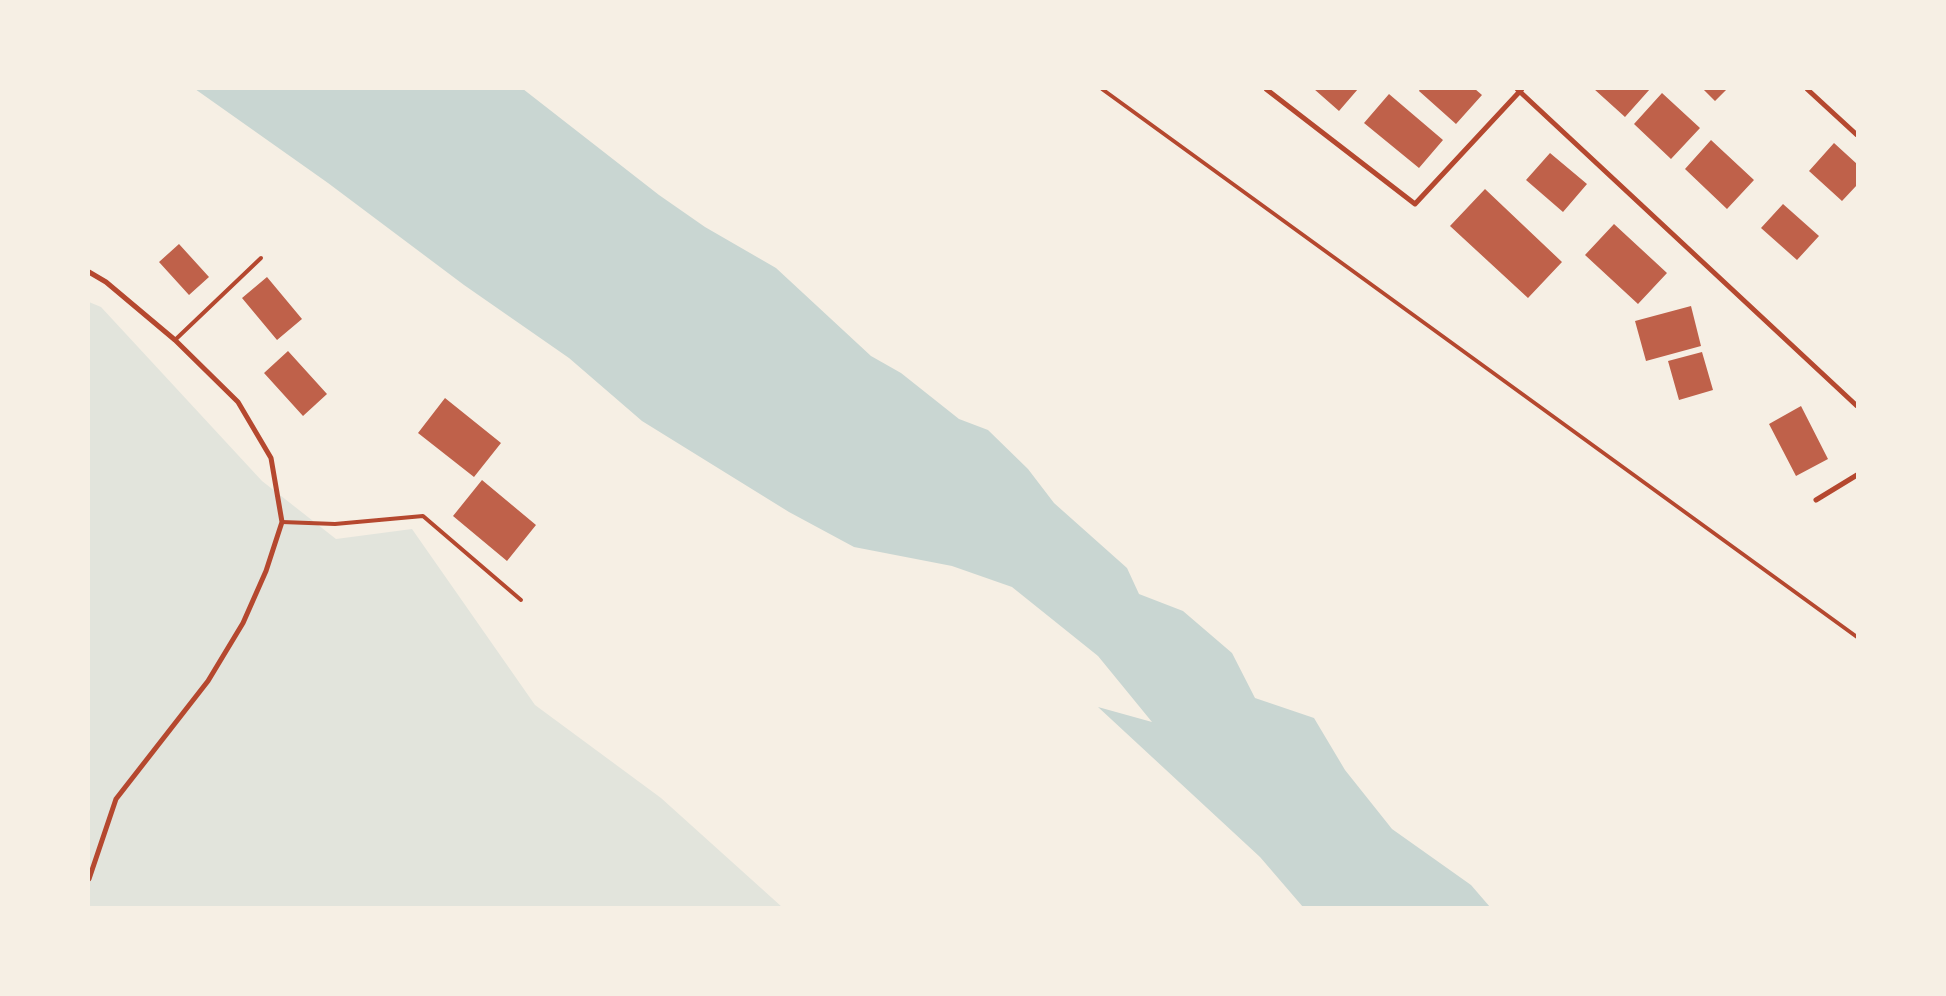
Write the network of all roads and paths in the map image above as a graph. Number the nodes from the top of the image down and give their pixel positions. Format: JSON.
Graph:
{"nodes":[{"id":1,"x":1102,"y":89,"type":"edge"},
{"id":2,"x":1266,"y":89,"type":"edge"},
{"id":3,"x":1807,"y":89,"type":"edge"},
{"id":4,"x":1520,"y":90,"type":"edge"},
{"id":5,"x":1857,"y":135,"type":"edge"},
{"id":6,"x":261,"y":258,"type":"dead end"},
{"id":7,"x":89,"y":272,"type":"edge"},
{"id":8,"x":175,"y":340,"type":"junction"},
{"id":9,"x":1857,"y":406,"type":"edge"},
{"id":10,"x":1857,"y":475,"type":"edge"},
{"id":11,"x":1816,"y":500,"type":"dead end"},
{"id":12,"x":282,"y":522,"type":"junction"},
{"id":13,"x":521,"y":600,"type":"dead end"},
{"id":14,"x":1857,"y":637,"type":"edge"},
{"id":15,"x":89,"y":879,"type":"edge"}],
"edges":[{"from":1,"to":14,"type":"lane"},
{"from":2,"to":4,"type":"street"},
{"from":3,"to":5,"type":"street"},
{"from":4,"to":9,"type":"street"},
{"from":6,"to":8,"type":"lane"},
{"from":7,"to":8,"type":"street"},
{"from":8,"to":12,"type":"street"},
{"from":10,"to":11,"type":"street"},
{"from":12,"to":13,"type":"lane"},
{"from":12,"to":15,"type":"street"}]}
